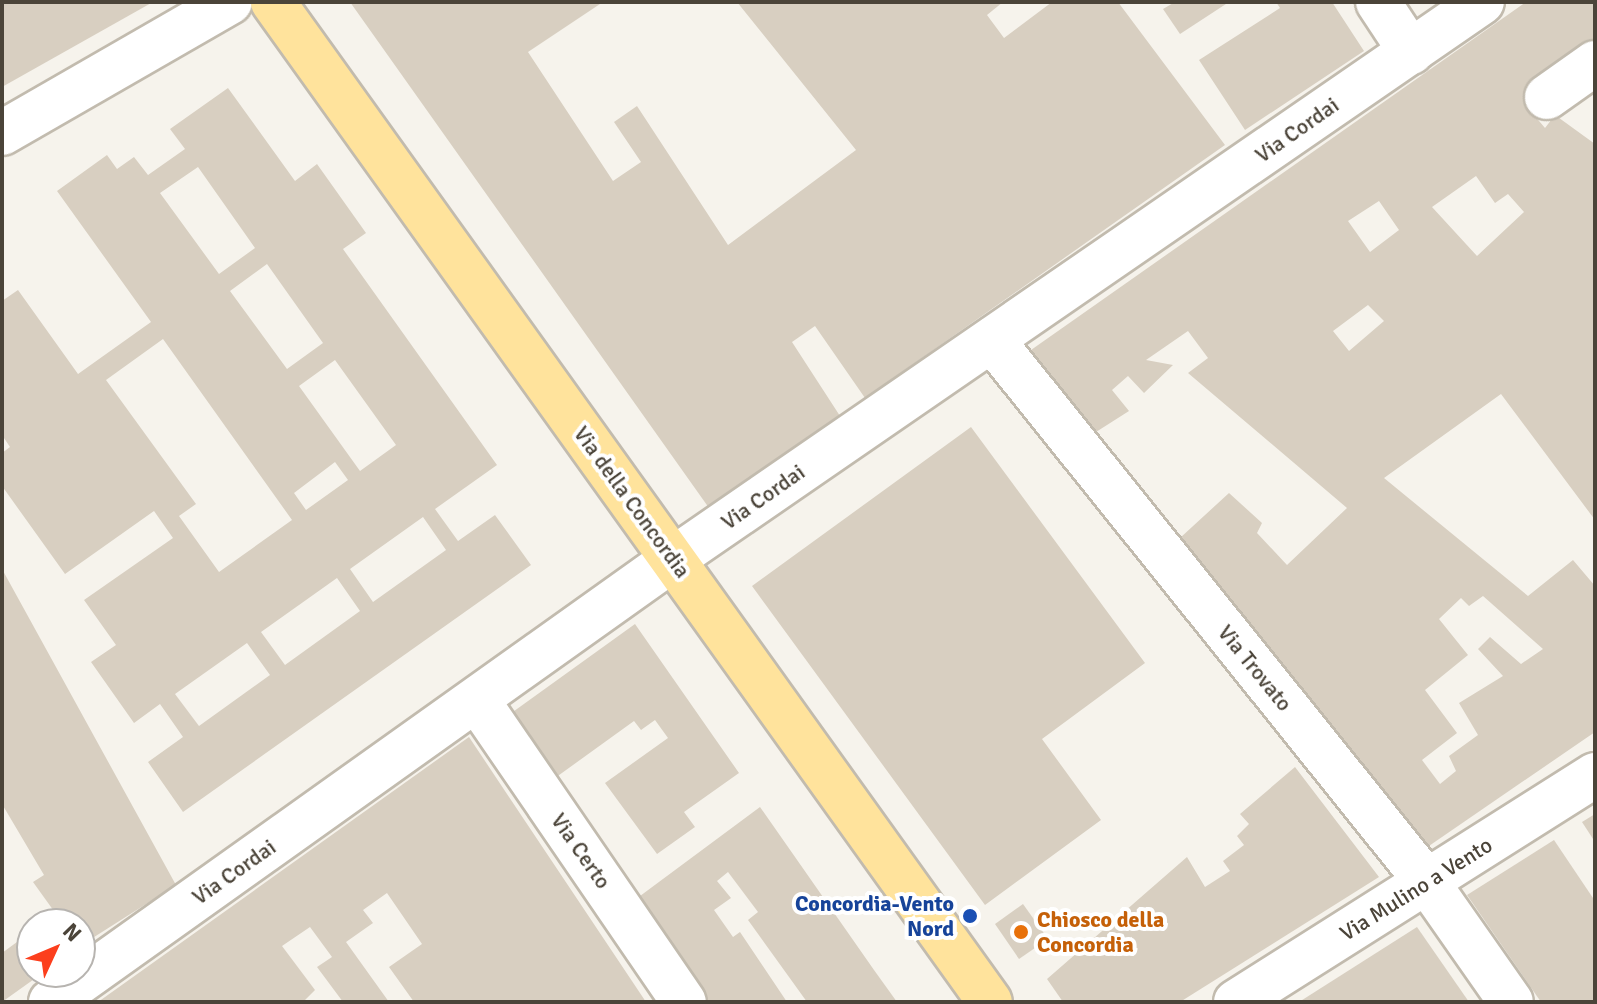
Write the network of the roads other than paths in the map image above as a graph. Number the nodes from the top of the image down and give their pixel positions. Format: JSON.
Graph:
{"nodes":[{"id":1,"x":230,"y":2,"type":"edge"},
{"id":2,"x":273,"y":2,"type":"edge"},
{"id":3,"x":1378,"y":2,"type":"edge"},
{"id":4,"x":1482,"y":2,"type":"edge"},
{"id":5,"x":1411,"y":52,"type":"junction"},
{"id":6,"x":1595,"y":63,"type":"edge"},
{"id":7,"x":1547,"y":97,"type":"dead end"},
{"id":8,"x":2,"y":133,"type":"edge"},
{"id":9,"x":992,"y":340,"type":"junction"},
{"id":10,"x":673,"y":559,"type":"junction"},
{"id":11,"x":477,"y":700,"type":"junction"},
{"id":12,"x":1595,"y":775,"type":"edge"},
{"id":13,"x":1427,"y":882,"type":"junction"},
{"id":14,"x":51,"y":1002,"type":"edge"},
{"id":15,"x":684,"y":1002,"type":"edge"},
{"id":16,"x":990,"y":1002,"type":"edge"},
{"id":17,"x":1236,"y":1002,"type":"edge"},
{"id":18,"x":1511,"y":1002,"type":"edge"}],
"edges":[{"from":1,"to":8,"type":"street"},
{"from":2,"to":10,"type":"main road","name":"Via della Concordia"},
{"from":3,"to":5,"type":"street"},
{"from":4,"to":5,"type":"street","name":"Via Cordai"},
{"from":5,"to":9,"type":"street","name":"Via Cordai"},
{"from":6,"to":7,"type":"street"},
{"from":9,"to":10,"type":"street","name":"Via Cordai"},
{"from":9,"to":13,"type":"street","name":"Via Trovato"},
{"from":10,"to":11,"type":"street","name":"Via Cordai"},
{"from":10,"to":16,"type":"main road","name":"Via della Concordia"},
{"from":11,"to":14,"type":"street","name":"Via Cordai"},
{"from":11,"to":15,"type":"street","name":"Via Certo"},
{"from":12,"to":13,"type":"street","name":"Via Mulino a Vento"},
{"from":13,"to":17,"type":"street","name":"Via Mulino a Vento"},
{"from":13,"to":18,"type":"street","name":"Via Trovato"}]}
